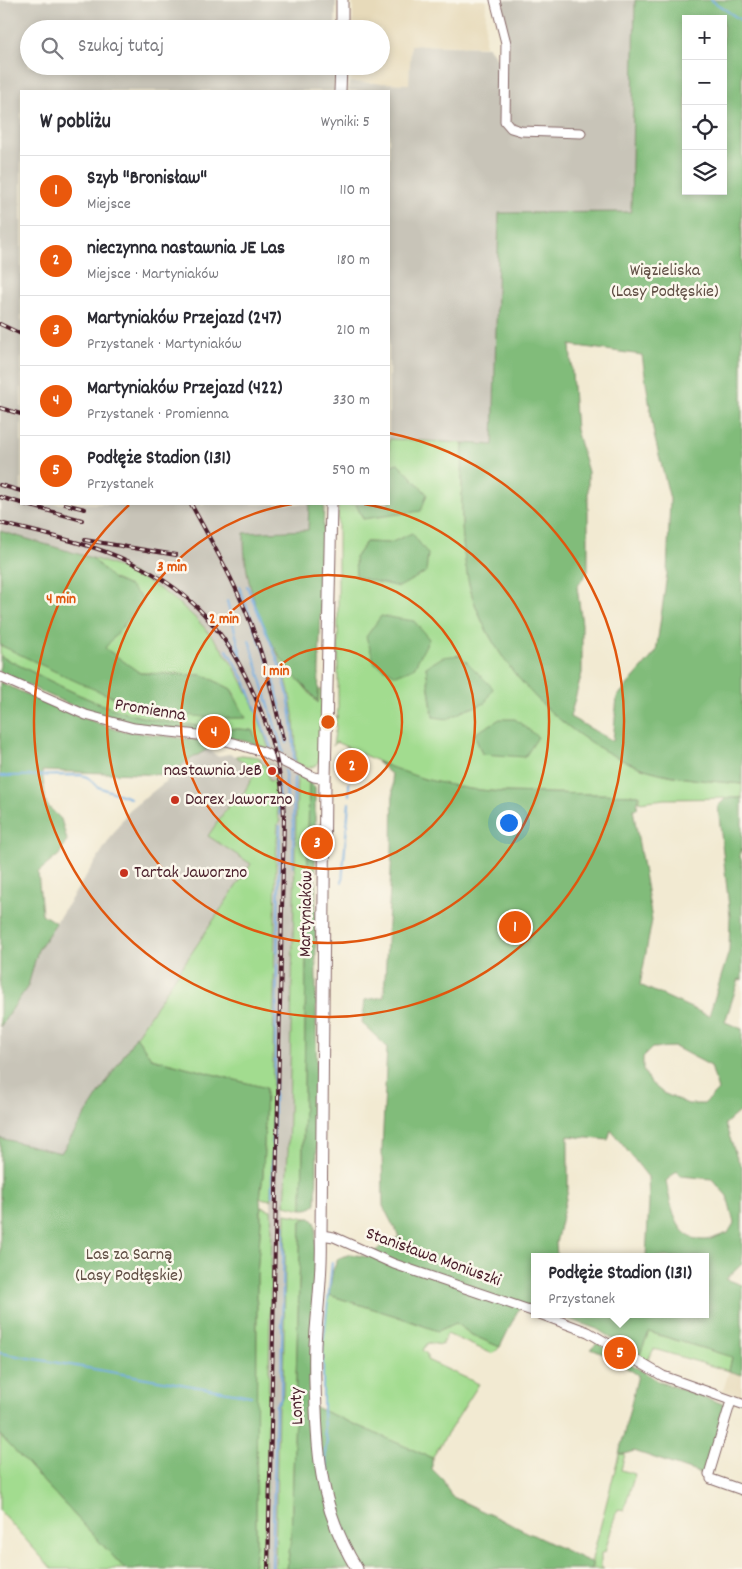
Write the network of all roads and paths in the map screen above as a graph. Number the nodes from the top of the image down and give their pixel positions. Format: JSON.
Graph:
{"nodes":[{"id":1,"x":342,"y":0,"type":"edge"},
{"id":2,"x":495,"y":0,"type":"edge"},
{"id":3,"x":342,"y":20,"type":"edge"},
{"id":4,"x":341,"y":75,"type":"edge"},
{"id":5,"x":340,"y":90,"type":"edge"},
{"id":6,"x":581,"y":133,"type":"dead end"},
{"id":7,"x":331,"y":505,"type":"edge"},
{"id":8,"x":0,"y":677,"type":"edge"},
{"id":9,"x":325,"y":778,"type":"junction"},
{"id":10,"x":321,"y":1235,"type":"junction"},
{"id":11,"x":531,"y":1311,"type":"edge"},
{"id":12,"x":551,"y":1318,"type":"edge"},
{"id":13,"x":731,"y":1401,"type":"junction"},
{"id":14,"x":742,"y":1404,"type":"edge"},
{"id":15,"x":742,"y":1490,"type":"edge"},
{"id":16,"x":357,"y":1569,"type":"edge"}],
"edges":[{"from":1,"to":3,"type":"main road"},
{"from":2,"to":6,"type":"street"},
{"from":4,"to":5,"type":"main road"},
{"from":7,"to":9,"type":"main road","name":"Martyniaków"},
{"from":8,"to":9,"type":"street","name":"Promienna"},
{"from":9,"to":10,"type":"main road","name":"Martyniaków"},
{"from":10,"to":11,"type":"street","name":"Stanisława Moniuszki"},
{"from":10,"to":16,"type":"main road","name":"Lonty"},
{"from":12,"to":13,"type":"street"},
{"from":13,"to":14,"type":"street"},
{"from":13,"to":15,"type":"street"}]}
